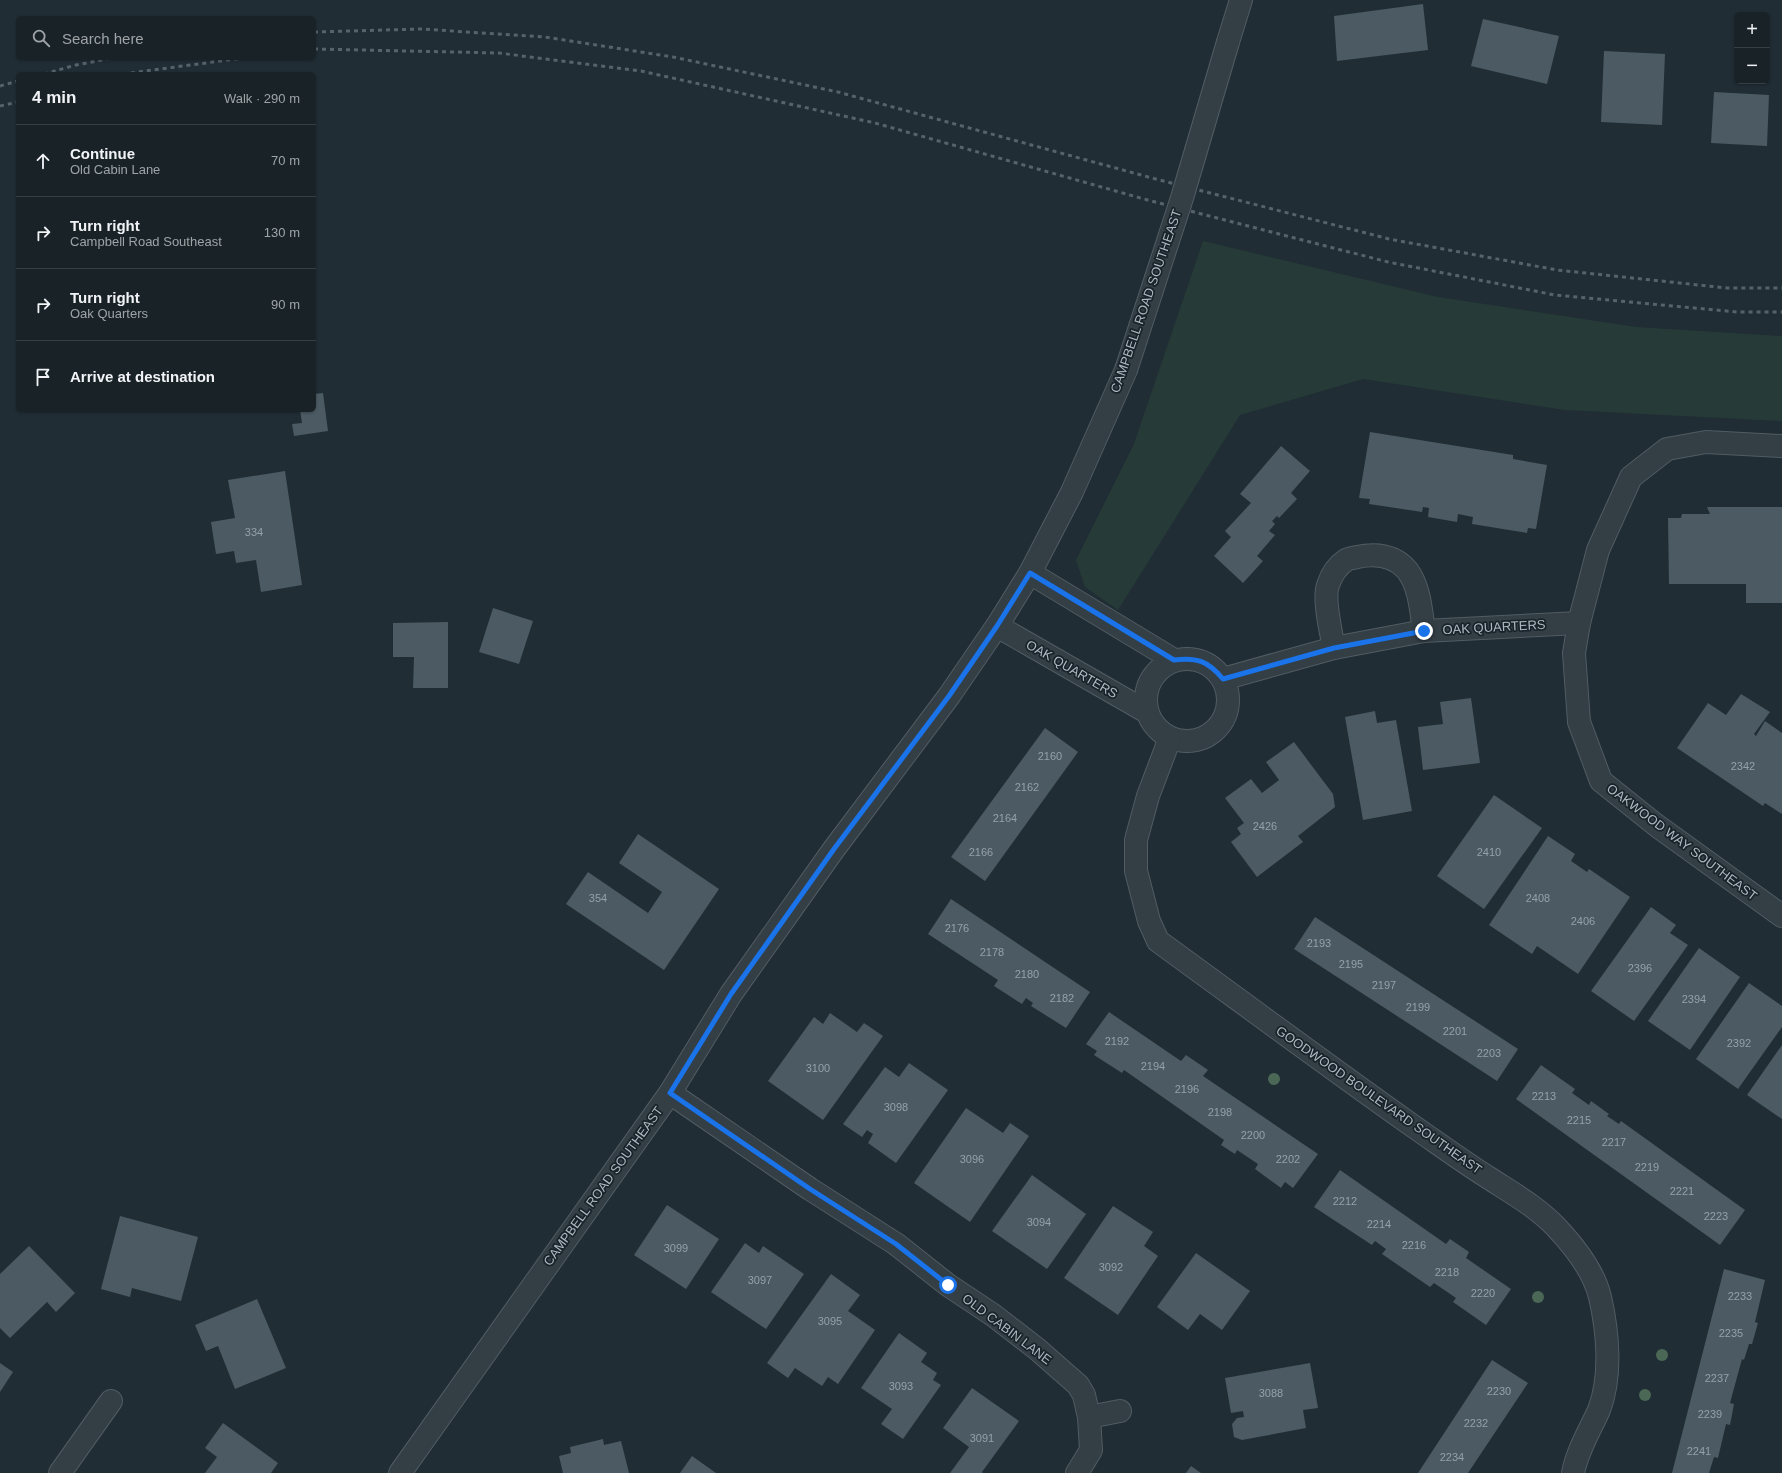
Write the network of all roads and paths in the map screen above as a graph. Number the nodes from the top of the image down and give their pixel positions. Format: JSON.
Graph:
{"nodes":[{"id":1,"x":1241,"y":0,"type":"edge"},
{"id":2,"x":1782,"y":446,"type":"edge"},
{"id":3,"x":1030,"y":573,"type":"junction"},
{"id":4,"x":1579,"y":623,"type":"junction"},
{"id":5,"x":997,"y":626,"type":"junction"},
{"id":6,"x":1424,"y":631,"type":"junction"},
{"id":7,"x":1334,"y":648,"type":"junction"},
{"id":8,"x":1174,"y":660,"type":"junction"},
{"id":9,"x":1223,"y":679,"type":"junction"},
{"id":10,"x":1147,"y":712,"type":"junction"},
{"id":11,"x":1170,"y":738,"type":"junction"},
{"id":12,"x":1782,"y":916,"type":"edge"},
{"id":13,"x":670,"y":1093,"type":"junction"},
{"id":14,"x":111,"y":1401,"type":"dead end"},
{"id":15,"x":1120,"y":1411,"type":"dead end"},
{"id":16,"x":1089,"y":1416,"type":"junction"},
{"id":17,"x":60,"y":1473,"type":"edge"},
{"id":18,"x":400,"y":1473,"type":"edge"},
{"id":19,"x":1077,"y":1473,"type":"edge"},
{"id":20,"x":1573,"y":1473,"type":"edge"}],
"edges":[{"from":1,"to":3,"type":"street","name":"CAMPBELL ROAD SOUTHEAST","bridge":true},
{"from":2,"to":4,"type":"street","name":"OAKWOOD WAY SOUTHEAST"},
{"from":3,"to":5,"type":"street","name":"CAMPBELL ROAD SOUTHEAST"},
{"from":3,"to":8,"type":"street"},
{"from":4,"to":6,"type":"street","name":"OAK QUARTERS"},
{"from":4,"to":12,"type":"street","name":"OAKWOOD WAY SOUTHEAST"},
{"from":5,"to":10,"type":"street","name":"OAK QUARTERS"},
{"from":5,"to":13,"type":"street","name":"CAMPBELL ROAD SOUTHEAST"},
{"from":6,"to":7,"type":"street","name":"OAK QUARTERS"},
{"from":6,"to":7,"type":"street"},
{"from":7,"to":9,"type":"street","name":"OAK QUARTERS"},
{"from":8,"to":9,"type":"street"},
{"from":8,"to":10,"type":"street","name":"OAK QUARTERS"},
{"from":9,"to":11,"type":"street","name":"OAK QUARTERS"},
{"from":10,"to":11,"type":"street","name":"OAK QUARTERS"},
{"from":11,"to":20,"type":"street","name":"GOODWOOD BOULEVARD SOUTHEAST"},
{"from":13,"to":16,"type":"street","name":"OLD CABIN LANE"},
{"from":13,"to":18,"type":"street","name":"CAMPBELL ROAD SOUTHEAST"},
{"from":14,"to":17,"type":"street"},
{"from":15,"to":16,"type":"street"},
{"from":16,"to":19,"type":"street","name":"OLD CABIN LANE"}]}
